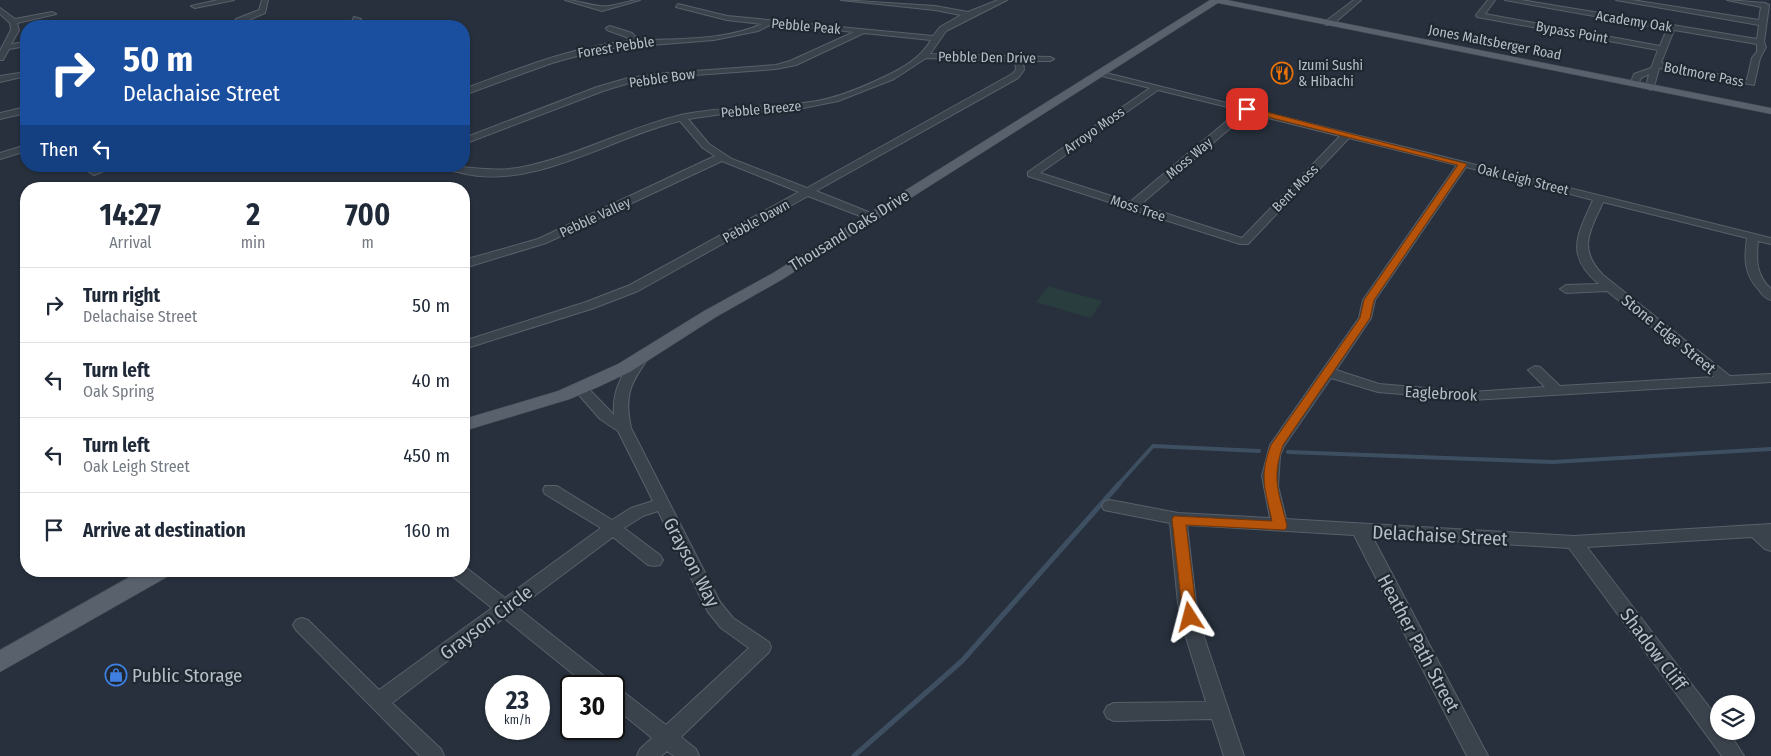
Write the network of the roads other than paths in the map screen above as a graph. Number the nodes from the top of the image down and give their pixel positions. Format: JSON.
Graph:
{"nodes":[{"id":1,"x":231,"y":0,"type":"edge"},
{"id":2,"x":265,"y":0,"type":"edge"},
{"id":3,"x":568,"y":0,"type":"edge"},
{"id":4,"x":636,"y":0,"type":"edge"},
{"id":5,"x":695,"y":0,"type":"edge"},
{"id":6,"x":844,"y":0,"type":"edge"},
{"id":7,"x":1004,"y":0,"type":"edge"},
{"id":8,"x":1216,"y":0,"type":"edge"},
{"id":9,"x":1358,"y":0,"type":"edge"},
{"id":10,"x":1492,"y":0,"type":"edge"},
{"id":11,"x":1508,"y":0,"type":"edge"},
{"id":12,"x":1619,"y":0,"type":"edge"},
{"id":13,"x":1730,"y":0,"type":"edge"},
{"id":14,"x":1,"y":6,"type":"edge"},
{"id":15,"x":195,"y":6,"type":"dead end"},
{"id":16,"x":52,"y":14,"type":"dead end"},
{"id":17,"x":971,"y":15,"type":"junction"},
{"id":18,"x":23,"y":20,"type":"edge"},
{"id":19,"x":242,"y":20,"type":"edge"},
{"id":20,"x":20,"y":21,"type":"edge"},
{"id":21,"x":13,"y":22,"type":"junction"},
{"id":22,"x":771,"y":22,"type":"junction"},
{"id":23,"x":1329,"y":23,"type":"junction"},
{"id":24,"x":1762,"y":23,"type":"junction"},
{"id":25,"x":610,"y":28,"type":"dead end"},
{"id":26,"x":1672,"y":28,"type":"junction"},
{"id":27,"x":863,"y":31,"type":"junction"},
{"id":28,"x":935,"y":38,"type":"junction"},
{"id":29,"x":636,"y":42,"type":"junction"},
{"id":30,"x":1760,"y":42,"type":"junction"},
{"id":31,"x":20,"y":45,"type":"edge"},
{"id":32,"x":7,"y":47,"type":"junction"},
{"id":33,"x":1663,"y":49,"type":"junction"},
{"id":34,"x":533,"y":55,"type":"dead end"},
{"id":35,"x":924,"y":56,"type":"junction"},
{"id":36,"x":1018,"y":57,"type":"junction"},
{"id":37,"x":0,"y":58,"type":"edge"},
{"id":38,"x":1050,"y":59,"type":"dead end"},
{"id":39,"x":551,"y":62,"type":"junction"},
{"id":40,"x":1656,"y":67,"type":"junction"},
{"id":41,"x":1101,"y":73,"type":"junction"},
{"id":42,"x":20,"y":75,"type":"edge"},
{"id":43,"x":0,"y":79,"type":"edge"},
{"id":44,"x":1634,"y":84,"type":"junction"},
{"id":45,"x":1156,"y":87,"type":"junction"},
{"id":46,"x":1650,"y":87,"type":"junction"},
{"id":47,"x":470,"y":89,"type":"edge"},
{"id":48,"x":1247,"y":109,"type":"junction"},
{"id":49,"x":20,"y":111,"type":"edge"},
{"id":50,"x":1771,"y":111,"type":"edge"},
{"id":51,"x":0,"y":116,"type":"edge"},
{"id":52,"x":682,"y":118,"type":"junction"},
{"id":53,"x":1347,"y":134,"type":"junction"},
{"id":54,"x":470,"y":139,"type":"edge"},
{"id":55,"x":20,"y":150,"type":"edge"},
{"id":56,"x":0,"y":156,"type":"edge"},
{"id":57,"x":722,"y":157,"type":"junction"},
{"id":58,"x":1463,"y":164,"type":"junction"},
{"id":59,"x":470,"y":171,"type":"edge"},
{"id":60,"x":1032,"y":174,"type":"joint"},
{"id":61,"x":808,"y":192,"type":"junction"},
{"id":62,"x":1599,"y":198,"type":"junction"},
{"id":63,"x":1132,"y":206,"type":"junction"},
{"id":64,"x":872,"y":217,"type":"junction"},
{"id":65,"x":1753,"y":237,"type":"junction"},
{"id":66,"x":1771,"y":241,"type":"edge"},
{"id":67,"x":1244,"y":242,"type":"joint"},
{"id":68,"x":470,"y":262,"type":"edge"},
{"id":69,"x":1610,"y":287,"type":"junction"},
{"id":70,"x":1566,"y":289,"type":"dead end"},
{"id":71,"x":1771,"y":296,"type":"edge"},
{"id":72,"x":470,"y":343,"type":"edge"},
{"id":73,"x":643,"y":356,"type":"junction"},
{"id":74,"x":1535,"y":370,"type":"dead end"},
{"id":75,"x":1327,"y":372,"type":"junction"},
{"id":76,"x":1771,"y":378,"type":"edge"},
{"id":77,"x":1727,"y":381,"type":"junction"},
{"id":78,"x":580,"y":388,"type":"junction"},
{"id":79,"x":1557,"y":391,"type":"junction"},
{"id":80,"x":470,"y":423,"type":"edge"},
{"id":81,"x":624,"y":428,"type":"junction"},
{"id":82,"x":551,"y":490,"type":"dead end"},
{"id":83,"x":662,"y":504,"type":"junction"},
{"id":84,"x":1110,"y":506,"type":"dead end"},
{"id":85,"x":1178,"y":519,"type":"junction"},
{"id":86,"x":1280,"y":526,"type":"junction"},
{"id":87,"x":612,"y":528,"type":"junction"},
{"id":88,"x":1360,"y":530,"type":"junction"},
{"id":89,"x":1763,"y":531,"type":"edge"},
{"id":90,"x":1574,"y":542,"type":"junction"},
{"id":91,"x":1771,"y":545,"type":"edge"},
{"id":92,"x":654,"y":560,"type":"dead end"},
{"id":93,"x":149,"y":577,"type":"edge"},
{"id":94,"x":466,"y":577,"type":"edge"},
{"id":95,"x":505,"y":608,"type":"junction"},
{"id":96,"x":302,"y":625,"type":"dead end"},
{"id":97,"x":0,"y":662,"type":"edge"},
{"id":98,"x":588,"y":675,"type":"edge"},
{"id":99,"x":378,"y":702,"type":"junction"},
{"id":100,"x":625,"y":705,"type":"edge"},
{"id":101,"x":1220,"y":710,"type":"junction"},
{"id":102,"x":1114,"y":712,"type":"dead end"},
{"id":103,"x":666,"y":738,"type":"junction"},
{"id":104,"x":434,"y":756,"type":"edge"},
{"id":105,"x":647,"y":756,"type":"edge"},
{"id":106,"x":689,"y":756,"type":"edge"},
{"id":107,"x":1234,"y":756,"type":"edge"},
{"id":108,"x":1478,"y":756,"type":"edge"},
{"id":109,"x":1734,"y":756,"type":"edge"}],
"edges":[{"from":1,"to":15,"type":"street"},
{"from":2,"to":19,"type":"street"},
{"from":3,"to":4,"type":"street"},
{"from":5,"to":22,"type":"street","name":"Pebble Peak"},
{"from":6,"to":17,"type":"street"},
{"from":7,"to":17,"type":"street","name":"Pebble Breeze"},
{"from":8,"to":23,"type":"main road","name":"Jones Maltsberger Road"},
{"from":8,"to":41,"type":"main road","name":"Thousand Oaks Drive"},
{"from":9,"to":23,"type":"street"},
{"from":10,"to":33,"type":"street","name":"Bypass Point"},
{"from":11,"to":26,"type":"street","name":"Academy Oak"},
{"from":12,"to":24,"type":"street"},
{"from":13,"to":24,"type":"street"},
{"from":14,"to":21,"type":"street"},
{"from":16,"to":18,"type":"street"},
{"from":17,"to":28,"type":"street","name":"Pebble Breeze"},
{"from":20,"to":21,"type":"street"},
{"from":21,"to":32,"type":"street"},
{"from":22,"to":27,"type":"street","name":"Pebble Peak"},
{"from":22,"to":29,"type":"street","name":"Forest Pebble"},
{"from":23,"to":44,"type":"main road","name":"Jones Maltsberger Road"},
{"from":24,"to":30,"type":"street"},
{"from":25,"to":29,"type":"street"},
{"from":26,"to":30,"type":"street","name":"Academy Oak"},
{"from":26,"to":33,"type":"street"},
{"from":27,"to":28,"type":"street","name":"Pebble Peak"},
{"from":27,"to":54,"type":"street","name":"Pebble Bow"},
{"from":28,"to":35,"type":"street","name":"Pebble Breeze"},
{"from":29,"to":39,"type":"street","name":"Forest Pebble"},
{"from":30,"to":40,"type":"street","name":"Boltmore Pass"},
{"from":31,"to":32,"type":"street"},
{"from":32,"to":37,"type":"street"},
{"from":33,"to":40,"type":"street"},
{"from":34,"to":39,"type":"street"},
{"from":35,"to":36,"type":"street","name":"Pebble Den Drive"},
{"from":35,"to":52,"type":"street","name":"Pebble Breeze"},
{"from":36,"to":38,"type":"street","name":"Pebble Den Drive"},
{"from":36,"to":61,"type":"street","name":"Pebble Dawn"},
{"from":39,"to":47,"type":"street","name":"Forest Pebble"},
{"from":40,"to":44,"type":"street"},
{"from":40,"to":46,"type":"street"},
{"from":41,"to":45,"type":"street","name":"Oak Leigh Street"},
{"from":41,"to":64,"type":"main road","name":"Thousand Oaks Drive"},
{"from":42,"to":43,"type":"street"},
{"from":44,"to":46,"type":"main road","name":"Jones Maltsberger Road"},
{"from":45,"to":48,"type":"street","name":"Oak Leigh Street"},
{"from":45,"to":60,"type":"street","name":"Arroyo Moss"},
{"from":46,"to":50,"type":"main road","name":"Jones Maltsberger Road"},
{"from":48,"to":53,"type":"street","name":"Oak Leigh Street"},
{"from":48,"to":63,"type":"street","name":"Moss Way"},
{"from":49,"to":51,"type":"street"},
{"from":52,"to":57,"type":"street"},
{"from":52,"to":59,"type":"street","name":"Pebble Breeze"},
{"from":53,"to":58,"type":"street","name":"Oak Leigh Street"},
{"from":53,"to":67,"type":"street","name":"Bent Moss"},
{"from":55,"to":56,"type":"street"},
{"from":57,"to":61,"type":"street"},
{"from":57,"to":68,"type":"street","name":"Pebble Valley"},
{"from":58,"to":62,"type":"street","name":"Oak Leigh Street"},
{"from":58,"to":75,"type":"street"},
{"from":60,"to":63,"type":"street","name":"Moss Tree"},
{"from":61,"to":64,"type":"street"},
{"from":61,"to":72,"type":"street","name":"Pebble Dawn"},
{"from":62,"to":65,"type":"street","name":"Oak Leigh Street"},
{"from":62,"to":69,"type":"street","name":"Stone Edge Street"},
{"from":63,"to":67,"type":"street","name":"Moss Tree"},
{"from":64,"to":73,"type":"main road","name":"Thousand Oaks Drive"},
{"from":65,"to":66,"type":"street","name":"Oak Leigh Street"},
{"from":65,"to":71,"type":"street"},
{"from":69,"to":70,"type":"street","name":"Stone Edge Street"},
{"from":69,"to":77,"type":"street","name":"Stone Edge Street"},
{"from":73,"to":78,"type":"main road","name":"Thousand Oaks Drive"},
{"from":73,"to":81,"type":"street","name":"Grayson Way"},
{"from":74,"to":79,"type":"street"},
{"from":75,"to":79,"type":"street","name":"Eaglebrook"},
{"from":75,"to":86,"type":"street"},
{"from":76,"to":77,"type":"street","name":"Eaglebrook"},
{"from":77,"to":79,"type":"street","name":"Eaglebrook"},
{"from":78,"to":80,"type":"main road","name":"Thousand Oaks Drive"},
{"from":78,"to":81,"type":"street","name":"Grayson Way"},
{"from":81,"to":83,"type":"street","name":"Grayson Way"},
{"from":82,"to":87,"type":"street"},
{"from":83,"to":87,"type":"street","name":"Grayson Circle"},
{"from":83,"to":103,"type":"street","name":"Grayson Way"},
{"from":84,"to":85,"type":"street","name":"Delachaise Street"},
{"from":85,"to":86,"type":"street","name":"Delachaise Street"},
{"from":85,"to":101,"type":"street"},
{"from":86,"to":88,"type":"street","name":"Delachaise Street"},
{"from":87,"to":92,"type":"street"},
{"from":87,"to":95,"type":"street","name":"Grayson Circle"},
{"from":88,"to":90,"type":"street","name":"Delachaise Street"},
{"from":88,"to":108,"type":"street","name":"Heather Path Street"},
{"from":89,"to":90,"type":"street","name":"Delachaise Street"},
{"from":89,"to":91,"type":"street"},
{"from":90,"to":109,"type":"street","name":"Shadow Cliff"},
{"from":93,"to":97,"type":"main road"},
{"from":94,"to":95,"type":"street"},
{"from":95,"to":98,"type":"street"},
{"from":95,"to":99,"type":"street","name":"Grayson Circle"},
{"from":96,"to":99,"type":"street"},
{"from":99,"to":104,"type":"street"},
{"from":100,"to":103,"type":"street"},
{"from":101,"to":102,"type":"street"},
{"from":101,"to":107,"type":"street"},
{"from":103,"to":105,"type":"street","name":"Grayson Way"},
{"from":103,"to":106,"type":"street"}]}
